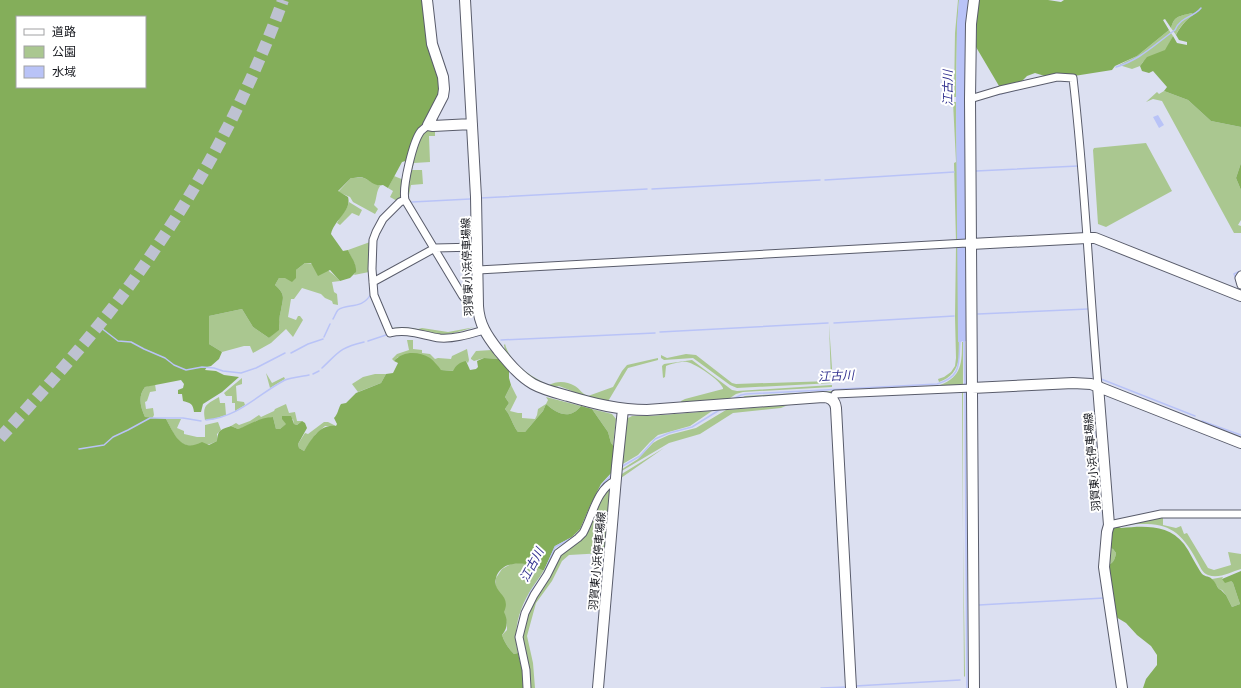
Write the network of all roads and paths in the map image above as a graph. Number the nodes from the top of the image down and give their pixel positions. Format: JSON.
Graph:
{"nodes":[{"id":1,"x":427,"y":0,"type":"edge"},
{"id":2,"x":465,"y":0,"type":"edge"},
{"id":3,"x":974,"y":0,"type":"edge"},
{"id":4,"x":970,"y":98,"type":"junction"},
{"id":5,"x":472,"y":124,"type":"junction"},
{"id":6,"x":428,"y":125,"type":"junction"},
{"id":7,"x":405,"y":200,"type":"junction"},
{"id":8,"x":1087,"y":238,"type":"junction"},
{"id":9,"x":969,"y":244,"type":"junction"},
{"id":10,"x":478,"y":247,"type":"junction"},
{"id":11,"x":435,"y":248,"type":"junction"},
{"id":12,"x":478,"y":270,"type":"junction"},
{"id":13,"x":1241,"y":275,"type":"edge"},
{"id":14,"x":373,"y":282,"type":"junction"},
{"id":15,"x":1241,"y":285,"type":"edge"},
{"id":16,"x":1241,"y":295,"type":"edge"},
{"id":17,"x":478,"y":306,"type":"junction"},
{"id":18,"x":484,"y":330,"type":"junction"},
{"id":19,"x":1098,"y":386,"type":"junction"},
{"id":20,"x":967,"y":388,"type":"junction"},
{"id":21,"x":833,"y":400,"type":"junction"},
{"id":22,"x":623,"y":409,"type":"junction"},
{"id":23,"x":1241,"y":442,"type":"edge"},
{"id":24,"x":616,"y":473,"type":"junction"},
{"id":25,"x":1241,"y":514,"type":"edge"},
{"id":26,"x":1109,"y":525,"type":"junction"},
{"id":27,"x":527,"y":688,"type":"edge"},
{"id":28,"x":598,"y":688,"type":"edge"},
{"id":29,"x":851,"y":688,"type":"edge"},
{"id":30,"x":974,"y":688,"type":"edge"},
{"id":31,"x":1122,"y":688,"type":"edge"}],
"edges":[{"from":1,"to":6,"type":"street"},
{"from":2,"to":5,"type":"street","name":"羽賀東小浜停車場線"},
{"from":3,"to":4,"type":"street"},
{"from":4,"to":8,"type":"street"},
{"from":4,"to":9,"type":"street"},
{"from":5,"to":6,"type":"street"},
{"from":5,"to":10,"type":"street","name":"羽賀東小浜停車場線"},
{"from":6,"to":7,"type":"street"},
{"from":7,"to":11,"type":"street"},
{"from":7,"to":14,"type":"street"},
{"from":8,"to":9,"type":"street"},
{"from":8,"to":16,"type":"street"},
{"from":8,"to":19,"type":"street"},
{"from":9,"to":12,"type":"street"},
{"from":9,"to":20,"type":"street"},
{"from":10,"to":11,"type":"street"},
{"from":10,"to":12,"type":"street","name":"羽賀東小浜停車場線"},
{"from":11,"to":14,"type":"street"},
{"from":11,"to":17,"type":"street"},
{"from":12,"to":17,"type":"street","name":"羽賀東小浜停車場線"},
{"from":13,"to":15,"type":"street"},
{"from":14,"to":18,"type":"street"},
{"from":17,"to":18,"type":"street","name":"羽賀東小浜停車場線"},
{"from":18,"to":22,"type":"street","name":"羽賀東小浜停車場線"},
{"from":19,"to":20,"type":"street"},
{"from":19,"to":23,"type":"street"},
{"from":19,"to":26,"type":"street","name":"羽賀東小浜停車場線"},
{"from":20,"to":21,"type":"street"},
{"from":20,"to":30,"type":"street"},
{"from":21,"to":22,"type":"street"},
{"from":21,"to":29,"type":"street"},
{"from":22,"to":24,"type":"street","name":"羽賀東小浜停車場線"},
{"from":24,"to":27,"type":"street"},
{"from":24,"to":28,"type":"street","name":"羽賀東小浜停車場線"},
{"from":25,"to":26,"type":"street"},
{"from":26,"to":31,"type":"street","name":"羽賀東小浜停車場線"}]}
